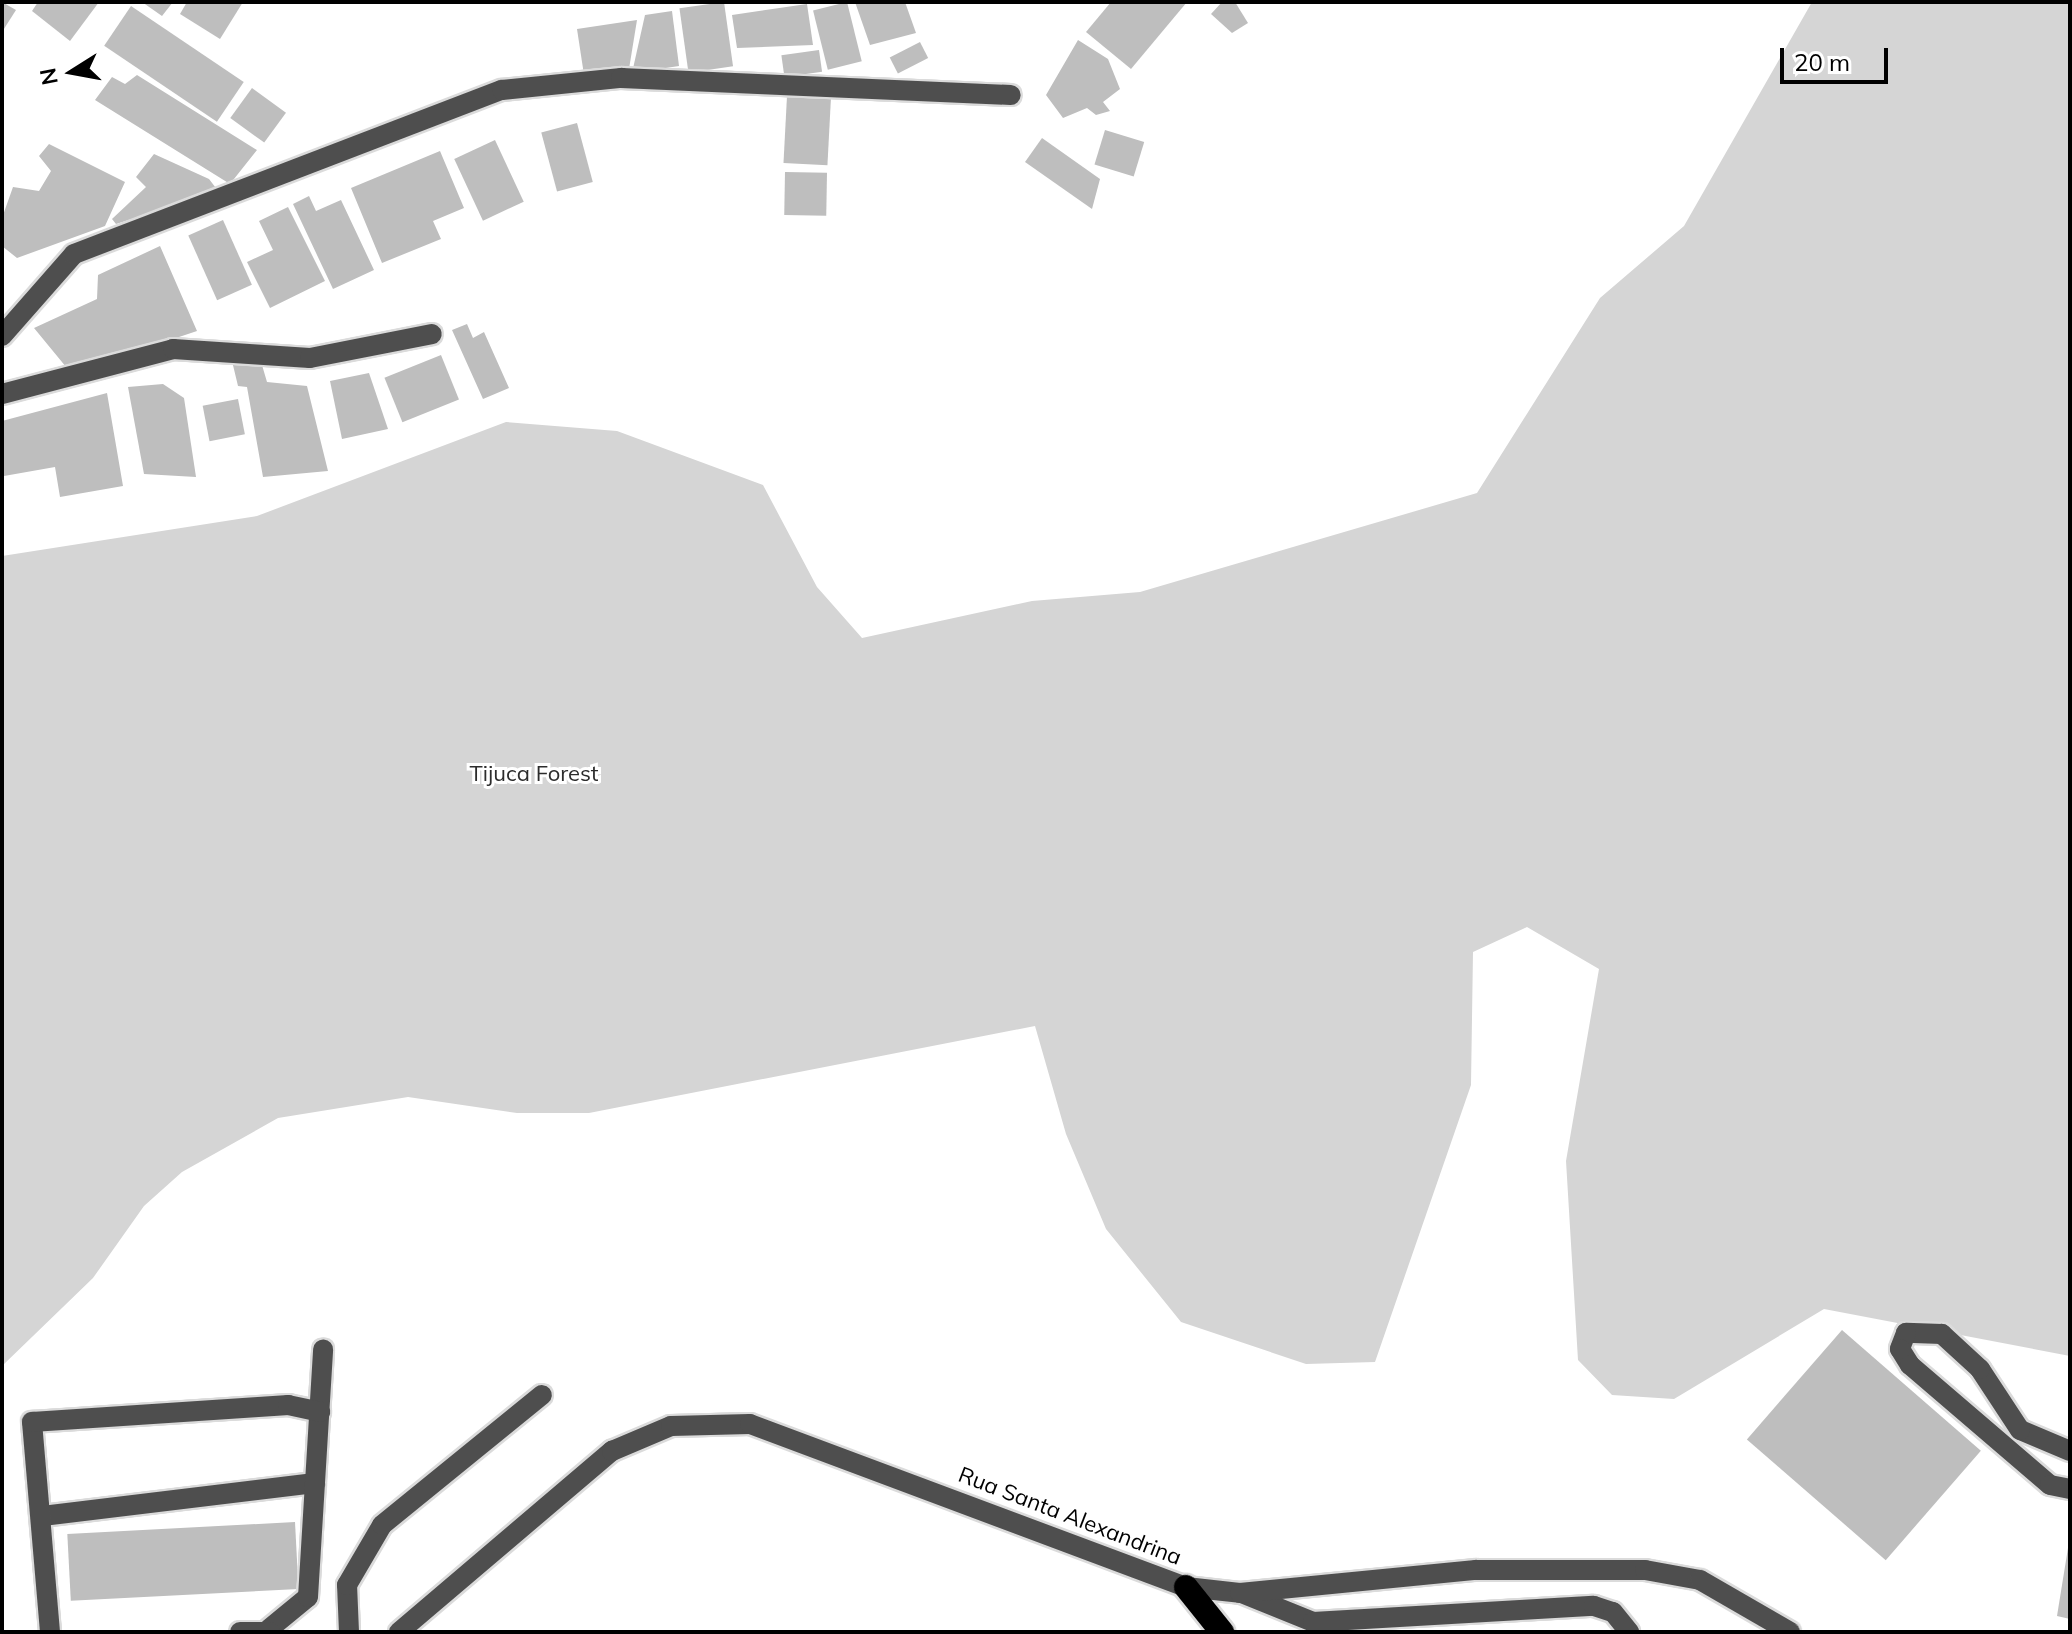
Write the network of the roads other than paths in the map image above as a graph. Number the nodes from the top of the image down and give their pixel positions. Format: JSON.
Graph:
{"nodes":[{"id":1,"x":1011,"y":95,"type":"dead end"},
{"id":2,"x":432,"y":334,"type":"dead end"},
{"id":3,"x":2,"y":336,"type":"edge"},
{"id":4,"x":2,"y":394,"type":"edge"},
{"id":5,"x":323,"y":1349,"type":"dead end"},
{"id":6,"x":542,"y":1395,"type":"dead end"},
{"id":7,"x":320,"y":1412,"type":"junction"},
{"id":8,"x":2070,"y":1451,"type":"edge"},
{"id":9,"x":315,"y":1483,"type":"junction"},
{"id":10,"x":2070,"y":1489,"type":"edge"},
{"id":11,"x":42,"y":1516,"type":"junction"},
{"id":12,"x":1186,"y":1587,"type":"junction"},
{"id":13,"x":1240,"y":1593,"type":"junction"},
{"id":14,"x":270,"y":1630,"type":"edge"},
{"id":15,"x":50,"y":1632,"type":"edge"},
{"id":16,"x":240,"y":1632,"type":"edge"},
{"id":17,"x":349,"y":1632,"type":"edge"},
{"id":18,"x":399,"y":1632,"type":"edge"},
{"id":19,"x":1222,"y":1632,"type":"edge"},
{"id":20,"x":1629,"y":1632,"type":"edge"},
{"id":21,"x":1790,"y":1632,"type":"edge"}],
"edges":[{"from":1,"to":3,"type":"street"},
{"from":2,"to":4,"type":"street"},
{"from":5,"to":7,"type":"street"},
{"from":6,"to":17,"type":"street"},
{"from":7,"to":9,"type":"street"},
{"from":7,"to":11,"type":"street"},
{"from":8,"to":10,"type":"street"},
{"from":9,"to":11,"type":"street"},
{"from":9,"to":14,"type":"street"},
{"from":11,"to":15,"type":"street"},
{"from":12,"to":13,"type":"street","name":"Rua Santa Alexandrina"},
{"from":12,"to":18,"type":"street","name":"Rua Santa Alexandrina"},
{"from":12,"to":19,"type":"highway"},
{"from":13,"to":20,"type":"street"},
{"from":13,"to":21,"type":"street","name":"Rua Santa Alexandrina"},
{"from":14,"to":16,"type":"street"}]}
